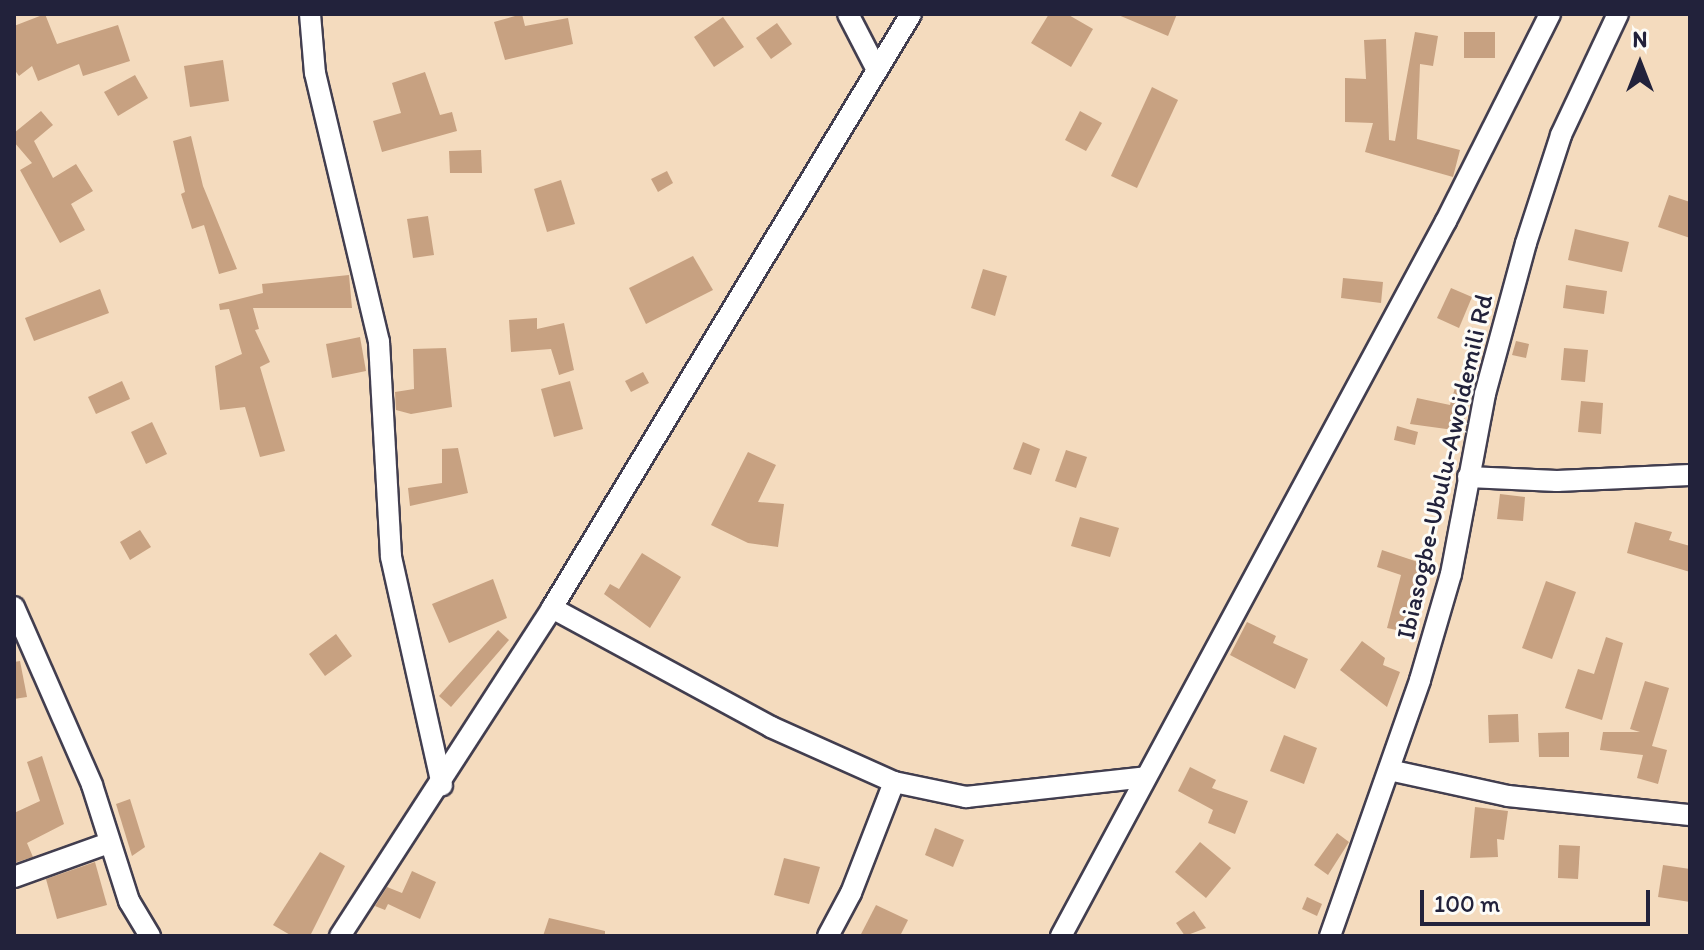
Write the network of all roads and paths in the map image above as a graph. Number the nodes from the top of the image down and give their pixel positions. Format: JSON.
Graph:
{"nodes":[{"id":1,"x":310,"y":14,"type":"edge"},
{"id":2,"x":848,"y":14,"type":"edge"},
{"id":3,"x":911,"y":14,"type":"edge"},
{"id":4,"x":1550,"y":14,"type":"edge"},
{"id":5,"x":1618,"y":14,"type":"edge"},
{"id":6,"x":877,"y":70,"type":"junction"},
{"id":7,"x":1690,"y":475,"type":"edge"},
{"id":8,"x":1468,"y":477,"type":"junction"},
{"id":9,"x":14,"y":607,"type":"edge"},
{"id":10,"x":552,"y":608,"type":"junction"},
{"id":11,"x":433,"y":732,"type":"junction"},
{"id":12,"x":466,"y":746,"type":"junction"},
{"id":13,"x":1389,"y":770,"type":"junction"},
{"id":14,"x":1146,"y":777,"type":"junction"},
{"id":15,"x":894,"y":782,"type":"junction"},
{"id":16,"x":442,"y":785,"type":"junction"},
{"id":17,"x":1690,"y":815,"type":"edge"},
{"id":18,"x":109,"y":843,"type":"junction"},
{"id":19,"x":14,"y":877,"type":"edge"},
{"id":20,"x":150,"y":936,"type":"edge"},
{"id":21,"x":340,"y":936,"type":"edge"},
{"id":22,"x":828,"y":936,"type":"edge"},
{"id":23,"x":1061,"y":936,"type":"edge"},
{"id":24,"x":1330,"y":936,"type":"edge"}],
"edges":[{"from":1,"to":11,"type":"street"},
{"from":2,"to":6,"type":"street"},
{"from":3,"to":6,"type":"street"},
{"from":4,"to":14,"type":"street"},
{"from":5,"to":8,"type":"street","name":"Ibiasogbe-Ubulu-Awoidemili Rd"},
{"from":6,"to":10,"type":"street"},
{"from":7,"to":8,"type":"street"},
{"from":8,"to":13,"type":"street","name":"Ibiasogbe-Ubulu-Awoidemili Rd"},
{"from":9,"to":18,"type":"street"},
{"from":10,"to":12,"type":"street"},
{"from":10,"to":15,"type":"street"},
{"from":11,"to":12,"type":"street"},
{"from":11,"to":16,"type":"street"},
{"from":12,"to":16,"type":"street"},
{"from":13,"to":17,"type":"street"},
{"from":13,"to":24,"type":"street","name":"Ibiasogbe-Ubulu-Awoidemili Rd"},
{"from":14,"to":15,"type":"street"},
{"from":14,"to":23,"type":"street"},
{"from":15,"to":22,"type":"street"},
{"from":16,"to":21,"type":"street"},
{"from":18,"to":19,"type":"street"},
{"from":18,"to":20,"type":"street"}]}
